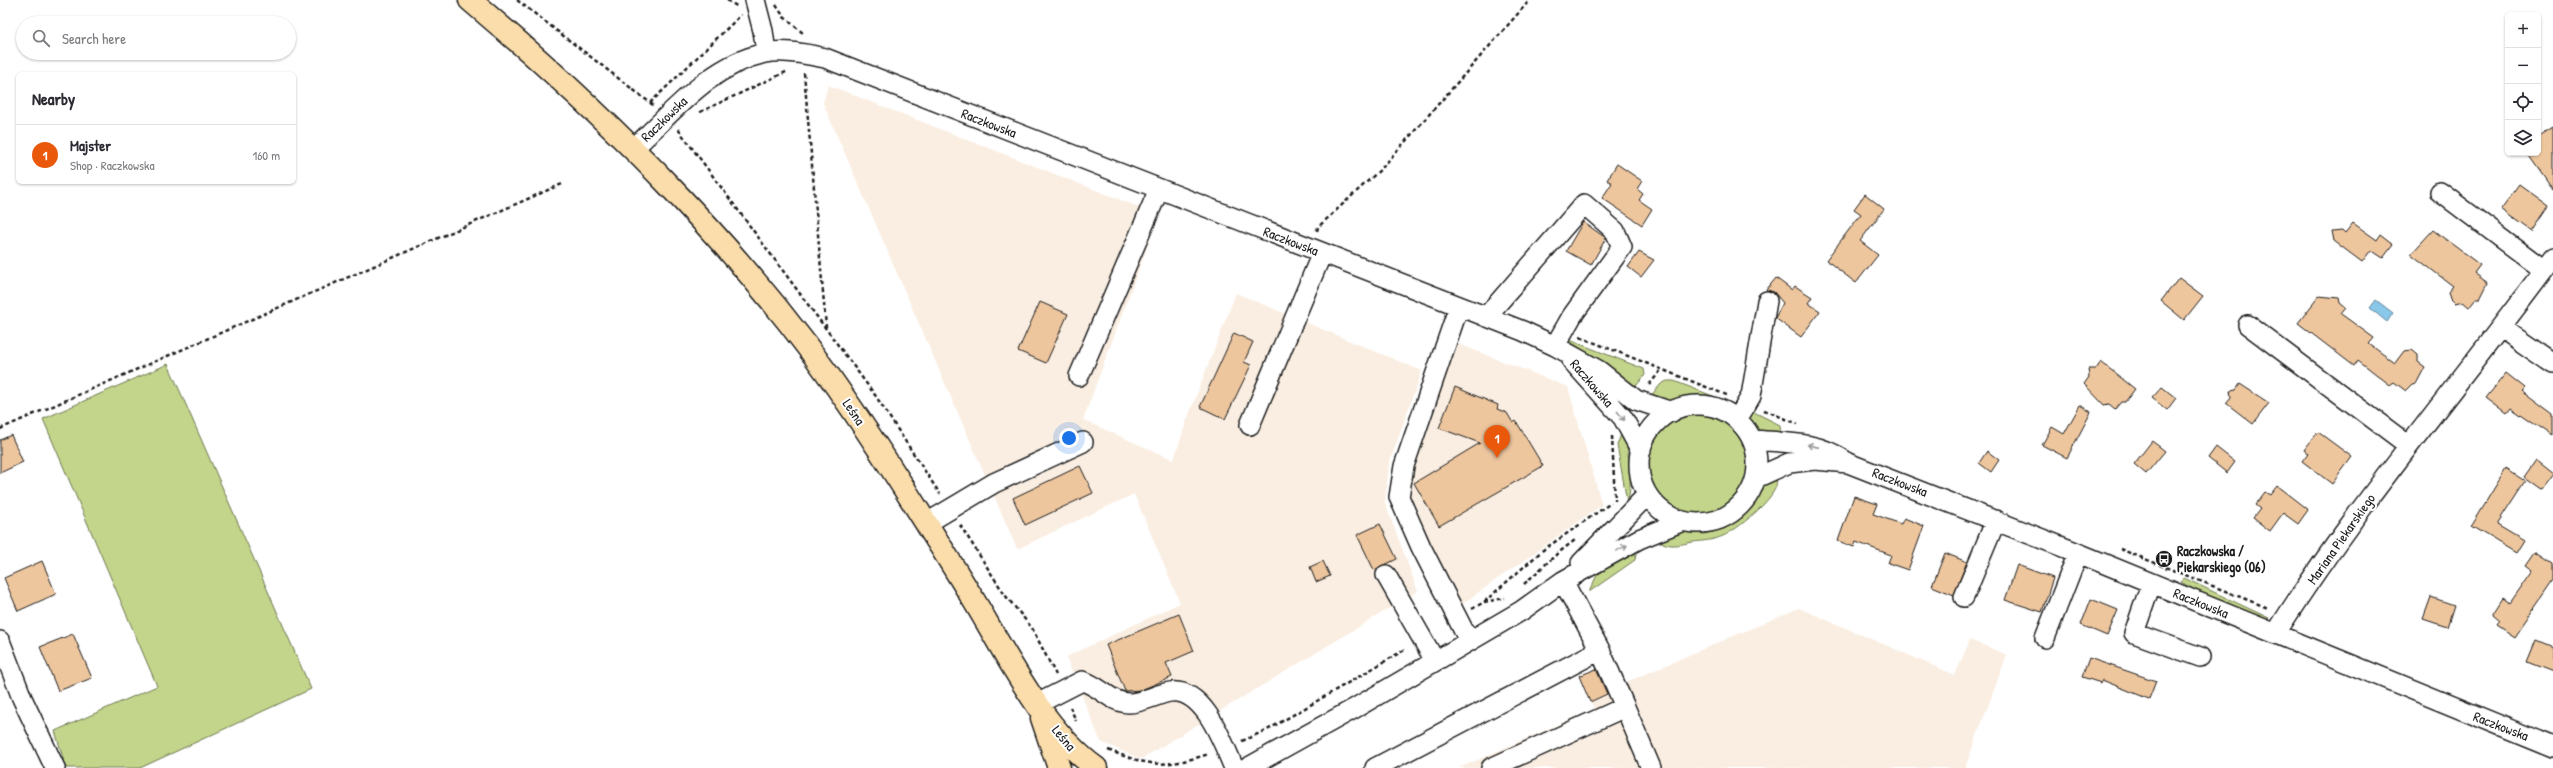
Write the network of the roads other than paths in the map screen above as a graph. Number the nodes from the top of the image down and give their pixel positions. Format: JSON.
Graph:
{"nodes":[{"id":1,"x":470,"y":0,"type":"edge"},
{"id":2,"x":749,"y":6,"type":"edge"},
{"id":3,"x":766,"y":52,"type":"junction"},
{"id":4,"x":633,"y":149,"type":"junction"},
{"id":5,"x":1159,"y":189,"type":"junction"},
{"id":6,"x":2440,"y":192,"type":"dead end"},
{"id":7,"x":1317,"y":251,"type":"junction"},
{"id":8,"x":2548,"y":264,"type":"edge"},
{"id":9,"x":1767,"y":301,"type":"dead end"},
{"id":10,"x":1459,"y":306,"type":"junction"},
{"id":11,"x":1486,"y":317,"type":"junction"},
{"id":12,"x":2248,"y":325,"type":"dead end"},
{"id":13,"x":2501,"y":328,"type":"junction"},
{"id":14,"x":1562,"y":344,"type":"junction"},
{"id":15,"x":2553,"y":364,"type":"edge"},
{"id":16,"x":1079,"y":376,"type":"dead end"},
{"id":17,"x":1672,"y":412,"type":"junction"},
{"id":18,"x":1737,"y":420,"type":"junction"},
{"id":19,"x":1250,"y":425,"type":"dead end"},
{"id":20,"x":1753,"y":440,"type":"junction"},
{"id":21,"x":1083,"y":442,"type":"dead end"},
{"id":22,"x":2408,"y":445,"type":"junction"},
{"id":23,"x":1641,"y":451,"type":"junction"},
{"id":24,"x":1848,"y":463,"type":"junction"},
{"id":25,"x":1756,"y":478,"type":"junction"},
{"id":26,"x":1647,"y":495,"type":"junction"},
{"id":27,"x":1996,"y":520,"type":"junction"},
{"id":28,"x":1683,"y":521,"type":"junction"},
{"id":29,"x":927,"y":523,"type":"junction"},
{"id":30,"x":2078,"y":553,"type":"junction"},
{"id":31,"x":1386,"y":575,"type":"dead end"},
{"id":32,"x":1563,"y":581,"type":"junction"},
{"id":33,"x":2152,"y":584,"type":"junction"},
{"id":34,"x":1964,"y":597,"type":"dead end"},
{"id":35,"x":2276,"y":633,"type":"junction"},
{"id":36,"x":2045,"y":638,"type":"dead end"},
{"id":37,"x":0,"y":641,"type":"edge"},
{"id":38,"x":1469,"y":641,"type":"junction"},
{"id":39,"x":1600,"y":650,"type":"junction"},
{"id":40,"x":2200,"y":657,"type":"dead end"},
{"id":41,"x":1435,"y":661,"type":"junction"},
{"id":42,"x":1037,"y":704,"type":"junction"},
{"id":43,"x":1625,"y":707,"type":"junction"},
{"id":44,"x":2553,"y":747,"type":"edge"},
{"id":45,"x":55,"y":768,"type":"edge"},
{"id":46,"x":1059,"y":768,"type":"edge"},
{"id":47,"x":1096,"y":768,"type":"edge"},
{"id":48,"x":1234,"y":768,"type":"edge"},
{"id":49,"x":1247,"y":768,"type":"edge"},
{"id":50,"x":1375,"y":768,"type":"edge"},
{"id":51,"x":1491,"y":768,"type":"edge"},
{"id":52,"x":1651,"y":768,"type":"edge"}],
"edges":[{"from":1,"to":4,"type":"main road","name":"Raczkowska"},
{"from":2,"to":3,"type":"street"},
{"from":3,"to":4,"type":"street","name":"Raczkowska"},
{"from":3,"to":5,"type":"street","name":"Raczkowska"},
{"from":4,"to":29,"type":"main road","name":"Leśna"},
{"from":5,"to":7,"type":"street","name":"Raczkowska"},
{"from":5,"to":16,"type":"street"},
{"from":6,"to":8,"type":"street","name":"Mariana Piekarskiego"},
{"from":7,"to":10,"type":"street","name":"Raczkowska"},
{"from":7,"to":19,"type":"street"},
{"from":8,"to":13,"type":"street","name":"Mariana Piekarskiego"},
{"from":9,"to":18,"type":"street"},
{"from":10,"to":11,"type":"street","name":"Raczkowska"},
{"from":10,"to":38,"type":"street"},
{"from":11,"to":14,"type":"street","name":"Raczkowska"},
{"from":11,"to":14,"type":"street"},
{"from":12,"to":22,"type":"street"},
{"from":13,"to":15,"type":"street"},
{"from":13,"to":22,"type":"street","name":"Mariana Piekarskiego"},
{"from":14,"to":17,"type":"street","name":"Raczkowska"},
{"from":14,"to":23,"type":"street","name":"Raczkowska","one_way":true},
{"from":17,"to":18,"type":"street"},
{"from":17,"to":23,"type":"street"},
{"from":18,"to":20,"type":"street"},
{"from":24,"to":20,"type":"street","name":"Raczkowska","one_way":true},
{"from":20,"to":25,"type":"street"},
{"from":21,"to":29,"type":"street"},
{"from":22,"to":35,"type":"street","name":"Mariana Piekarskiego"},
{"from":23,"to":26,"type":"street"},
{"from":24,"to":25,"type":"street","name":"Raczkowska"},
{"from":24,"to":27,"type":"street","name":"Raczkowska"},
{"from":25,"to":28,"type":"street"},
{"from":26,"to":28,"type":"street"},
{"from":26,"to":32,"type":"street"},
{"from":27,"to":30,"type":"street","name":"Raczkowska"},
{"from":27,"to":34,"type":"street"},
{"from":32,"to":28,"type":"street","one_way":true},
{"from":29,"to":42,"type":"main road","name":"Leśna"},
{"from":30,"to":33,"type":"street","name":"Raczkowska"},
{"from":30,"to":36,"type":"street"},
{"from":31,"to":41,"type":"street"},
{"from":32,"to":38,"type":"street"},
{"from":32,"to":39,"type":"street"},
{"from":33,"to":35,"type":"street","name":"Raczkowska"},
{"from":33,"to":40,"type":"street"},
{"from":35,"to":44,"type":"street","name":"Raczkowska"},
{"from":37,"to":45,"type":"street"},
{"from":38,"to":41,"type":"street"},
{"from":39,"to":43,"type":"street"},
{"from":39,"to":50,"type":"street"},
{"from":41,"to":49,"type":"street"},
{"from":42,"to":46,"type":"main road","name":"Leśna"},
{"from":42,"to":47,"type":"main road","name":"Leśna"},
{"from":42,"to":48,"type":"street"},
{"from":43,"to":51,"type":"street"},
{"from":43,"to":52,"type":"street"}]}
